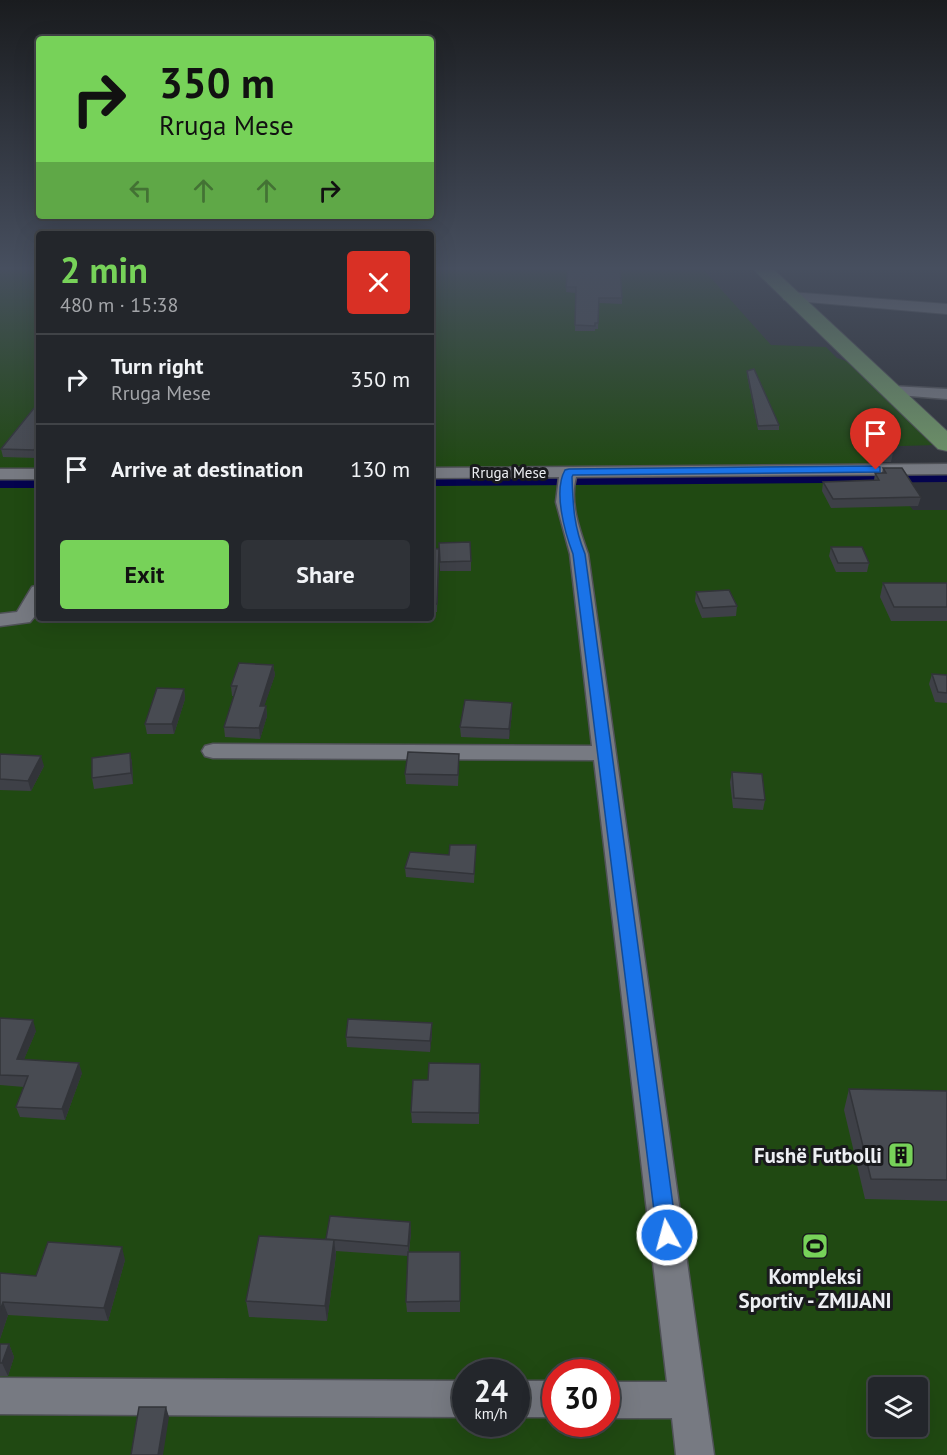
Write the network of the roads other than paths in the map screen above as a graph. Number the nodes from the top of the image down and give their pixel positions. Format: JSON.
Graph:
{"nodes":[{"id":1,"x":832,"y":336,"type":"edge"},
{"id":2,"x":891,"y":391,"type":"junction"},
{"id":3,"x":947,"y":394,"type":"edge"},
{"id":4,"x":947,"y":444,"type":"edge"},
{"id":5,"x":947,"y":469,"type":"edge"},
{"id":6,"x":434,"y":473,"type":"edge"},
{"id":7,"x":0,"y":474,"type":"edge"},
{"id":8,"x":36,"y":474,"type":"edge"},
{"id":9,"x":567,"y":480,"type":"junction"},
{"id":10,"x":36,"y":598,"type":"edge"},
{"id":11,"x":0,"y":620,"type":"edge"},
{"id":12,"x":213,"y":751,"type":"dead end"},
{"id":13,"x":605,"y":753,"type":"junction"},
{"id":14,"x":0,"y":1396,"type":"edge"},
{"id":15,"x":452,"y":1399,"type":"edge"},
{"id":16,"x":620,"y":1400,"type":"edge"},
{"id":17,"x":688,"y":1400,"type":"junction"},
{"id":18,"x":695,"y":1455,"type":"edge"}],
"edges":[{"from":1,"to":2,"type":"main road"},
{"from":2,"to":3,"type":"street"},
{"from":2,"to":4,"type":"main road"},
{"from":5,"to":9,"type":"street","name":"Rruga Mese"},
{"from":6,"to":9,"type":"street","name":"Rruga Mese"},
{"from":7,"to":8,"type":"street"},
{"from":9,"to":13,"type":"street"},
{"from":10,"to":11,"type":"street"},
{"from":12,"to":13,"type":"street"},
{"from":13,"to":17,"type":"street"},
{"from":14,"to":15,"type":"street"},
{"from":16,"to":17,"type":"street"},
{"from":17,"to":18,"type":"street"}]}
